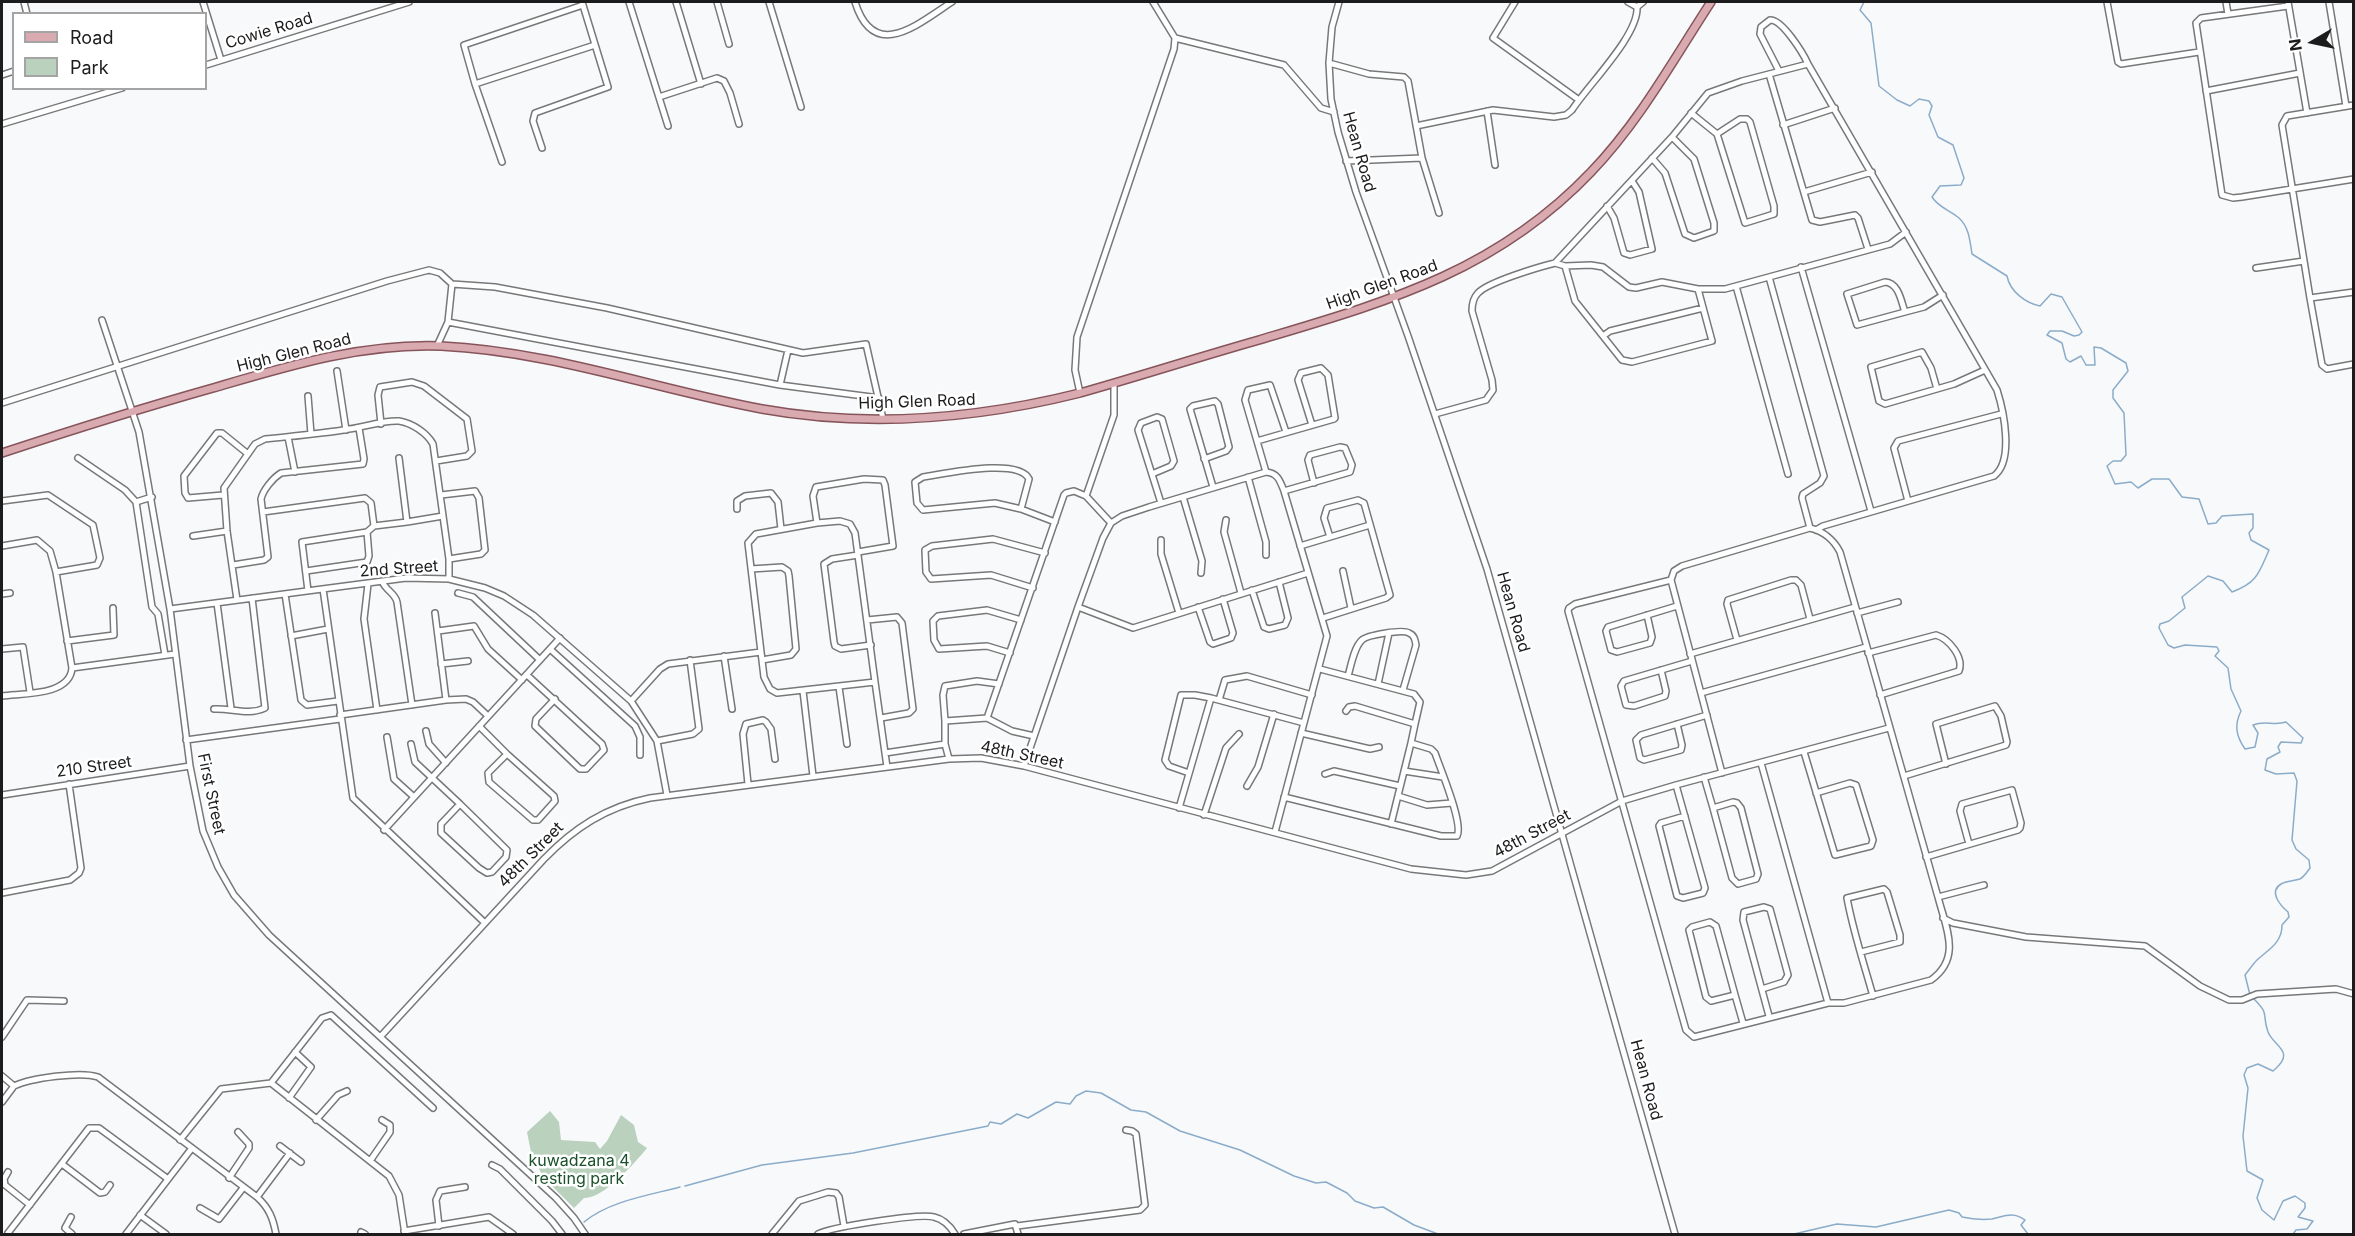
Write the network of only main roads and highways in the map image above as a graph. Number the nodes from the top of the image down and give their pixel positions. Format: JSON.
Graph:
{"nodes":[{"id":1,"x":1711,"y":2,"type":"edge"},
{"id":2,"x":2,"y":453,"type":"edge"}],
"edges":[{"from":1,"to":2,"type":"main road","name":"High Glen Road"}]}
